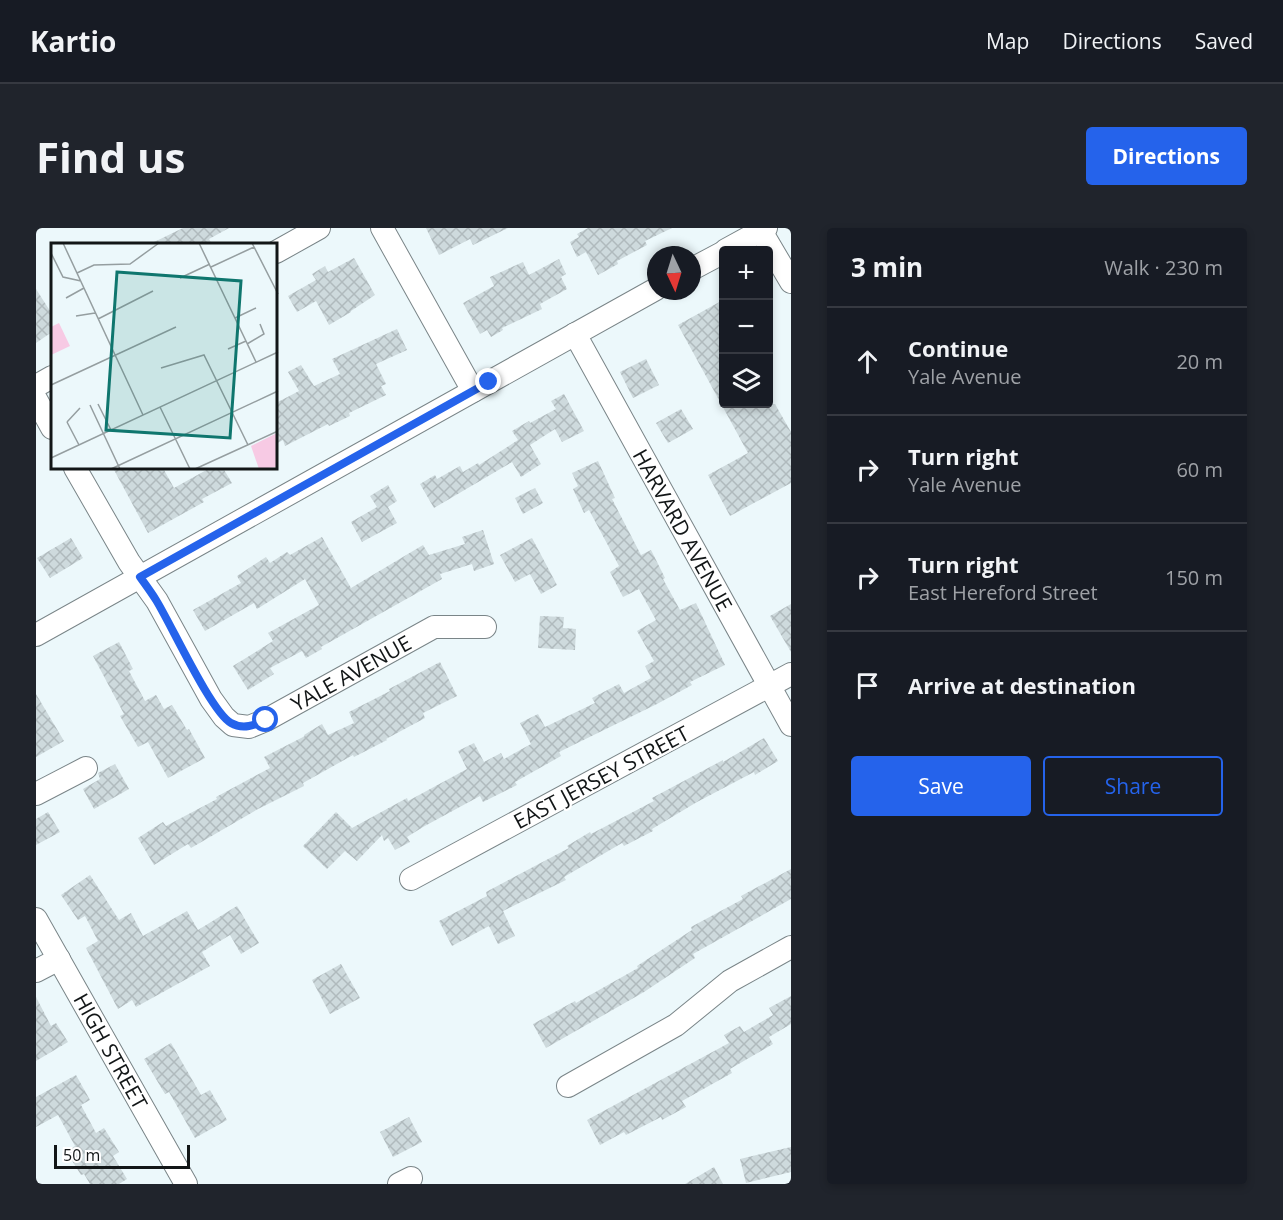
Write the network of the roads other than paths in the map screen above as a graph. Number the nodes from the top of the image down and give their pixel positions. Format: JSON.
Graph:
{"nodes":[{"id":1,"x":319,"y":228,"type":"edge"},
{"id":2,"x":382,"y":228,"type":"edge"},
{"id":3,"x":763,"y":230,"type":"edge"},
{"id":4,"x":734,"y":246,"type":"edge"},
{"id":5,"x":278,"y":251,"type":"edge"},
{"id":6,"x":719,"y":254,"type":"edge"},
{"id":7,"x":701,"y":264,"type":"edge"},
{"id":8,"x":791,"y":282,"type":"edge"},
{"id":9,"x":647,"y":294,"type":"edge"},
{"id":10,"x":575,"y":334,"type":"junction"},
{"id":11,"x":51,"y":378,"type":"edge"},
{"id":12,"x":36,"y":386,"type":"edge"},
{"id":13,"x":473,"y":391,"type":"junction"},
{"id":14,"x":36,"y":399,"type":"edge"},
{"id":15,"x":51,"y":426,"type":"edge"},
{"id":16,"x":76,"y":470,"type":"edge"},
{"id":17,"x":140,"y":577,"type":"junction"},
{"id":18,"x":485,"y":627,"type":"dead end"},
{"id":19,"x":36,"y":634,"type":"edge"},
{"id":20,"x":791,"y":674,"type":"edge"},
{"id":21,"x":769,"y":687,"type":"junction"},
{"id":22,"x":791,"y":725,"type":"edge"},
{"id":23,"x":86,"y":768,"type":"dead end"},
{"id":24,"x":36,"y":794,"type":"edge"},
{"id":25,"x":411,"y":879,"type":"dead end"},
{"id":26,"x":36,"y":919,"type":"edge"},
{"id":27,"x":791,"y":947,"type":"edge"},
{"id":28,"x":59,"y":959,"type":"junction"},
{"id":29,"x":36,"y":971,"type":"edge"},
{"id":30,"x":568,"y":1086,"type":"dead end"},
{"id":31,"x":186,"y":1184,"type":"edge"}],
"edges":[{"from":1,"to":5,"type":"street"},
{"from":2,"to":13,"type":"street"},
{"from":3,"to":4,"type":"street"},
{"from":3,"to":8,"type":"street"},
{"from":6,"to":7,"type":"street"},
{"from":9,"to":10,"type":"street"},
{"from":10,"to":13,"type":"street"},
{"from":10,"to":21,"type":"street","name":"HARVARD AVENUE"},
{"from":11,"to":12,"type":"street"},
{"from":13,"to":17,"type":"street"},
{"from":14,"to":15,"type":"street"},
{"from":16,"to":17,"type":"street","name":"YALE AVENUE"},
{"from":17,"to":18,"type":"street","name":"YALE AVENUE"},
{"from":17,"to":19,"type":"street"},
{"from":20,"to":21,"type":"street","name":"EAST JERSEY STREET"},
{"from":21,"to":22,"type":"street","name":"HARVARD AVENUE"},
{"from":21,"to":25,"type":"street","name":"EAST JERSEY STREET"},
{"from":23,"to":24,"type":"street"},
{"from":26,"to":28,"type":"street","name":"HIGH STREET"},
{"from":27,"to":30,"type":"street"},
{"from":28,"to":29,"type":"street"},
{"from":28,"to":31,"type":"street","name":"HIGH STREET"}]}
